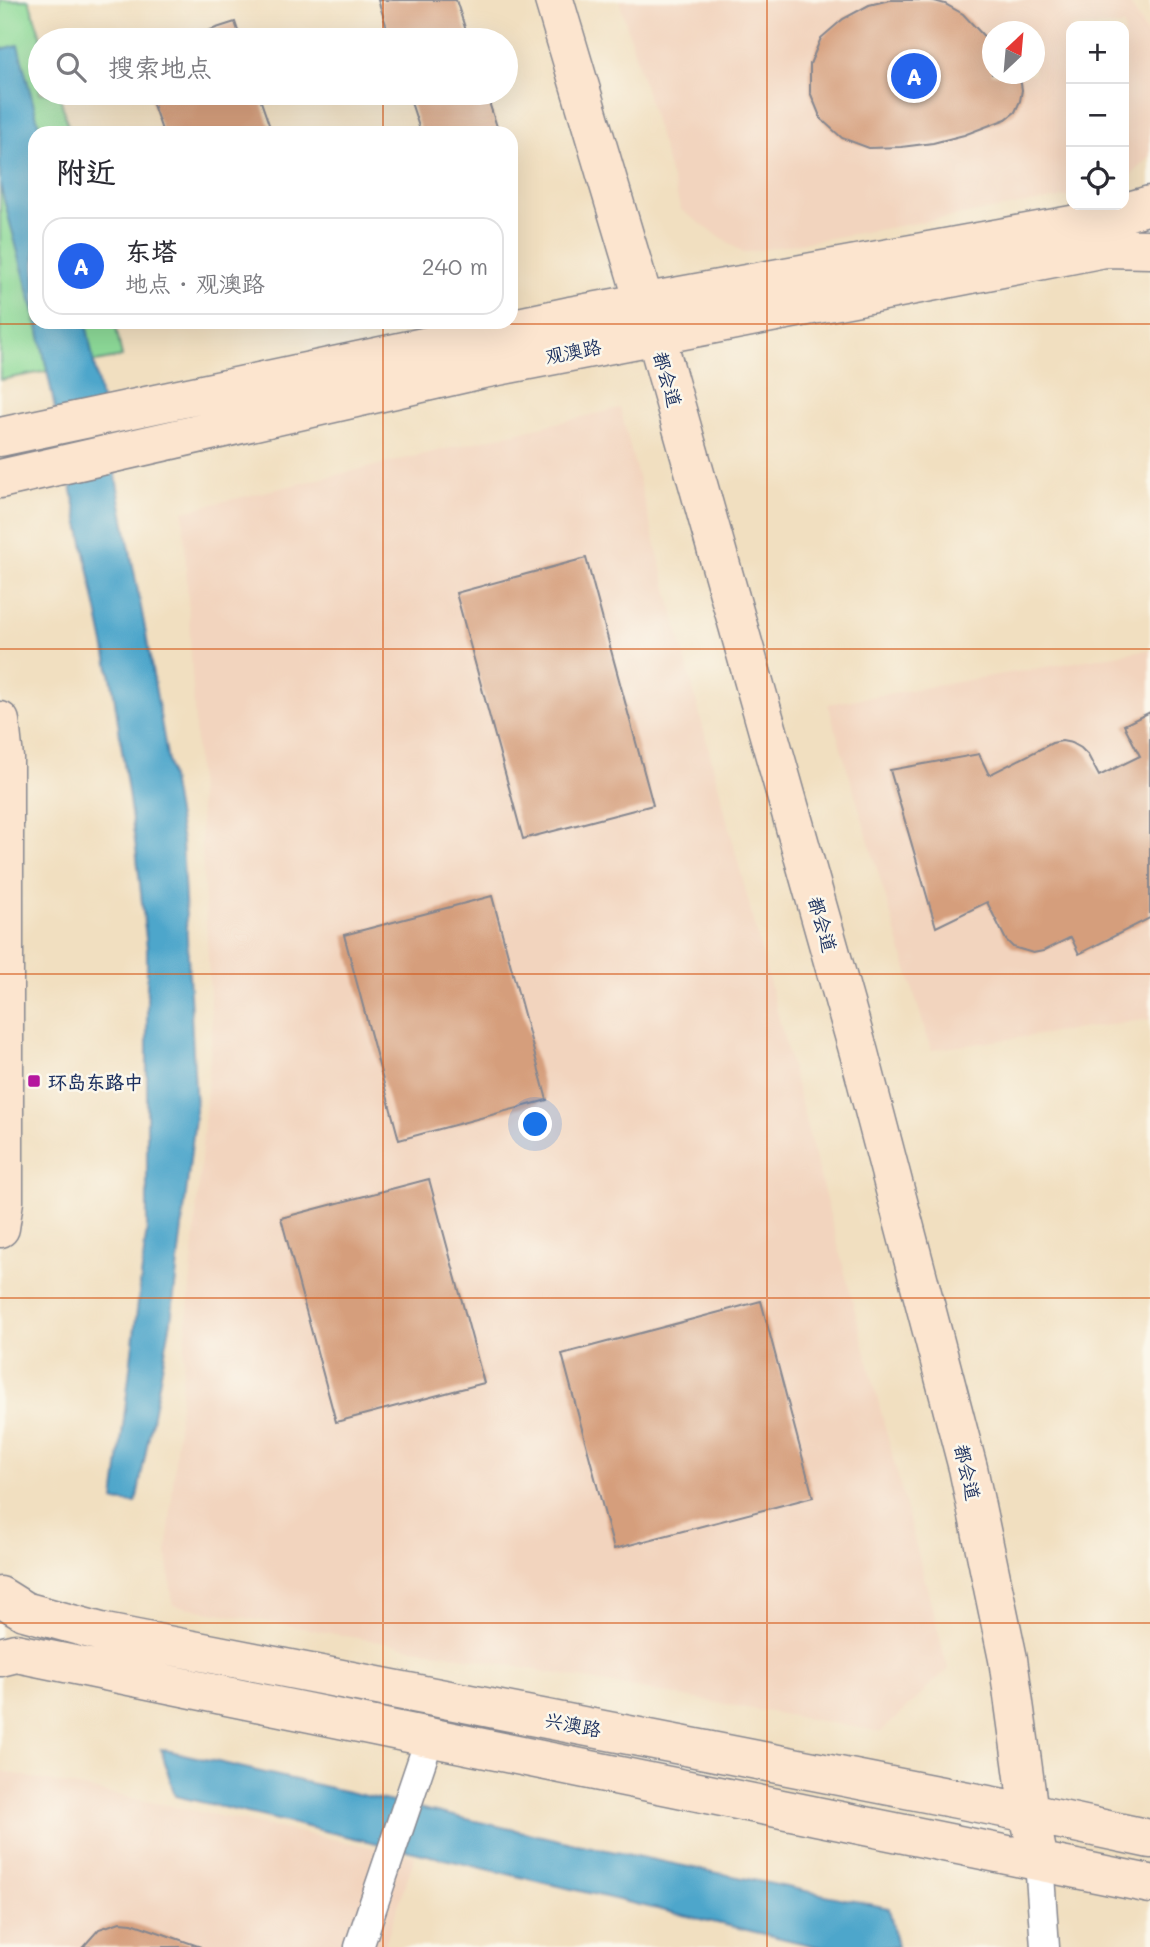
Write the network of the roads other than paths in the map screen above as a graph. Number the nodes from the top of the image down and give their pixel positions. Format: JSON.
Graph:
{"nodes":[{"id":1,"x":554,"y":0,"type":"edge"},
{"id":2,"x":1150,"y":205,"type":"edge"},
{"id":3,"x":1150,"y":249,"type":"edge"},
{"id":4,"x":650,"y":319,"type":"junction"},
{"id":5,"x":0,"y":437,"type":"edge"},
{"id":6,"x":0,"y":479,"type":"edge"},
{"id":7,"x":0,"y":721,"type":"edge"},
{"id":8,"x":0,"y":1228,"type":"edge"},
{"id":9,"x":0,"y":1596,"type":"edge"},
{"id":10,"x":0,"y":1657,"type":"edge"},
{"id":11,"x":430,"y":1737,"type":"junction"},
{"id":12,"x":1029,"y":1813,"type":"junction"},
{"id":13,"x":1150,"y":1839,"type":"edge"},
{"id":14,"x":1039,"y":1861,"type":"junction"},
{"id":15,"x":1150,"y":1884,"type":"edge"},
{"id":16,"x":359,"y":1947,"type":"edge"},
{"id":17,"x":1045,"y":1947,"type":"edge"}],
"edges":[{"from":1,"to":4,"type":"street","name":"都会道"},
{"from":2,"to":4,"type":"street","name":"观澳路"},
{"from":3,"to":4,"type":"street","name":"观澳路"},
{"from":4,"to":5,"type":"street","name":"观澳路"},
{"from":4,"to":6,"type":"street","name":"观澳路"},
{"from":4,"to":12,"type":"street","name":"都会道"},
{"from":7,"to":8,"type":"street"},
{"from":9,"to":12,"type":"street","name":"兴澳路"},
{"from":10,"to":11,"type":"street"},
{"from":11,"to":14,"type":"street"},
{"from":11,"to":16,"type":"street"},
{"from":12,"to":13,"type":"street","name":"兴澳路"},
{"from":12,"to":14,"type":"street","name":"都会道"},
{"from":14,"to":15,"type":"street"},
{"from":14,"to":17,"type":"street"}]}
